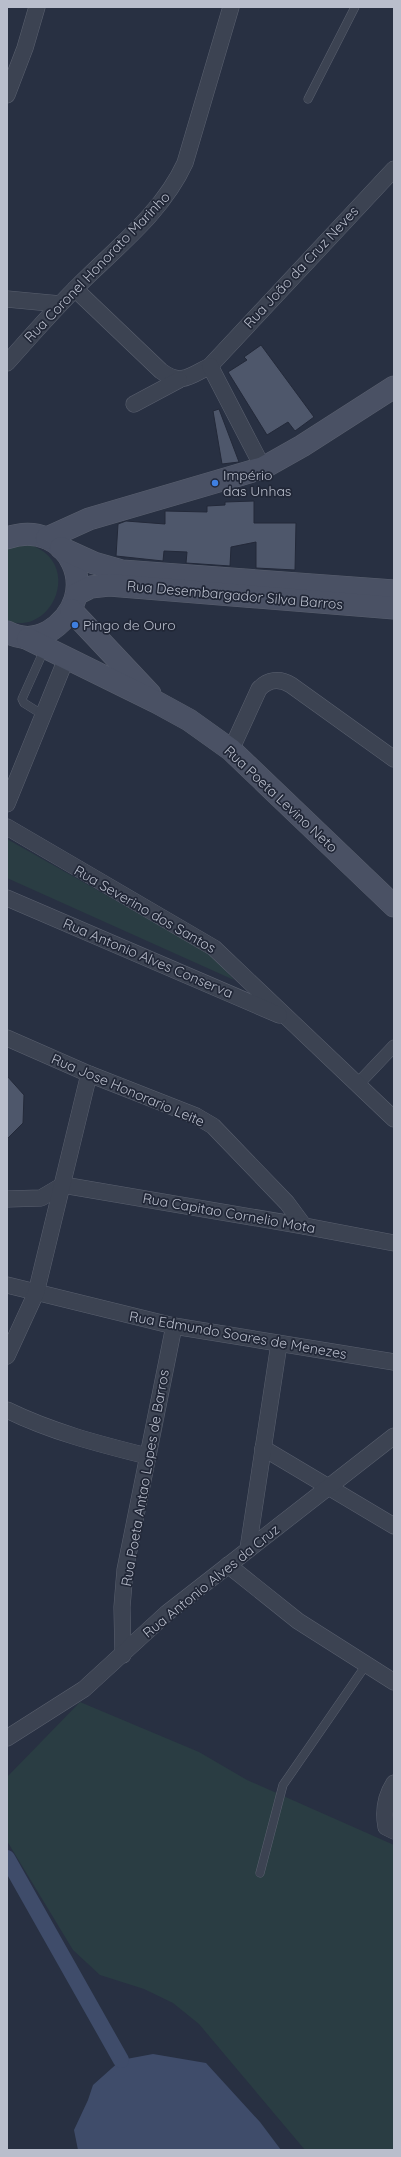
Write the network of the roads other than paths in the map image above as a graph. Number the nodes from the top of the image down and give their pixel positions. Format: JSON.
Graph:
{"nodes":[{"id":1,"x":37,"y":7,"type":"edge"},
{"id":2,"x":231,"y":7,"type":"edge"},
{"id":3,"x":355,"y":7,"type":"edge"},
{"id":4,"x":7,"y":95,"type":"edge"},
{"id":5,"x":308,"y":99,"type":"dead end"},
{"id":6,"x":394,"y":169,"type":"edge"},
{"id":7,"x":75,"y":289,"type":"junction"},
{"id":8,"x":7,"y":299,"type":"edge"},
{"id":9,"x":60,"y":304,"type":"junction"},
{"id":10,"x":7,"y":363,"type":"edge"},
{"id":11,"x":210,"y":366,"type":"junction"},
{"id":12,"x":175,"y":379,"type":"junction"},
{"id":13,"x":394,"y":387,"type":"edge"},
{"id":14,"x":134,"y":404,"type":"dead end"},
{"id":15,"x":263,"y":468,"type":"junction"},
{"id":16,"x":7,"y":538,"type":"edge"},
{"id":17,"x":54,"y":543,"type":"junction"},
{"id":18,"x":241,"y":588,"type":"junction"},
{"id":19,"x":394,"y":591,"type":"edge"},
{"id":20,"x":357,"y":597,"type":"junction"},
{"id":21,"x":74,"y":602,"type":"junction"},
{"id":22,"x":394,"y":608,"type":"edge"},
{"id":23,"x":19,"y":637,"type":"edge"},
{"id":24,"x":66,"y":659,"type":"junction"},
{"id":25,"x":158,"y":703,"type":"junction"},
{"id":26,"x":43,"y":715,"type":"junction"},
{"id":27,"x":232,"y":750,"type":"junction"},
{"id":28,"x":394,"y":759,"type":"edge"},
{"id":29,"x":7,"y":804,"type":"edge"},
{"id":30,"x":7,"y":828,"type":"edge"},
{"id":31,"x":7,"y":898,"type":"edge"},
{"id":32,"x":394,"y":906,"type":"edge"},
{"id":33,"x":289,"y":1019,"type":"junction"},
{"id":34,"x":7,"y":1038,"type":"edge"},
{"id":35,"x":394,"y":1046,"type":"edge"},
{"id":36,"x":89,"y":1074,"type":"junction"},
{"id":37,"x":357,"y":1085,"type":"junction"},
{"id":38,"x":394,"y":1119,"type":"edge"},
{"id":39,"x":63,"y":1185,"type":"junction"},
{"id":40,"x":7,"y":1199,"type":"edge"},
{"id":41,"x":304,"y":1226,"type":"junction"},
{"id":42,"x":394,"y":1243,"type":"edge"},
{"id":43,"x":7,"y":1285,"type":"edge"},
{"id":44,"x":36,"y":1293,"type":"junction"},
{"id":45,"x":174,"y":1326,"type":"junction"},
{"id":46,"x":279,"y":1344,"type":"junction"},
{"id":47,"x":7,"y":1356,"type":"edge"},
{"id":48,"x":394,"y":1362,"type":"edge"},
{"id":49,"x":7,"y":1410,"type":"edge"},
{"id":50,"x":394,"y":1436,"type":"edge"},
{"id":51,"x":263,"y":1448,"type":"junction"},
{"id":52,"x":147,"y":1456,"type":"junction"},
{"id":53,"x":328,"y":1486,"type":"junction"},
{"id":54,"x":394,"y":1526,"type":"edge"},
{"id":55,"x":248,"y":1549,"type":"junction"},
{"id":56,"x":228,"y":1565,"type":"junction"},
{"id":57,"x":123,"y":1655,"type":"junction"},
{"id":58,"x":366,"y":1665,"type":"junction"},
{"id":59,"x":394,"y":1682,"type":"edge"},
{"id":60,"x":7,"y":1738,"type":"edge"},
{"id":61,"x":394,"y":1783,"type":"edge"},
{"id":62,"x":390,"y":1829,"type":"edge"},
{"id":63,"x":260,"y":1873,"type":"dead end"}],
"edges":[{"from":1,"to":4,"type":"street"},
{"from":2,"to":7,"type":"street","name":"Rua Coronel Honorato Marinho"},
{"from":3,"to":5,"type":"lane"},
{"from":6,"to":11,"type":"street","name":"Rua João da Cruz Neves"},
{"from":7,"to":9,"type":"street","name":"Rua Coronel Honorato Marinho"},
{"from":7,"to":12,"type":"street"},
{"from":8,"to":9,"type":"street"},
{"from":9,"to":10,"type":"street","name":"Rua Coronel Honorato Marinho"},
{"from":11,"to":12,"type":"street"},
{"from":11,"to":15,"type":"street"},
{"from":12,"to":14,"type":"street"},
{"from":13,"to":15,"type":"main road"},
{"from":15,"to":17,"type":"main road"},
{"from":16,"to":17,"type":"main road","name":"Rua Desembargador Silva Barros"},
{"from":17,"to":18,"type":"main road","name":"Rua Desembargador Silva Barros"},
{"from":17,"to":21,"type":"main road"},
{"from":18,"to":20,"type":"main road","name":"Rua Desembargador Silva Barros"},
{"from":18,"to":21,"type":"main road","name":"Rua Desembargador Silva Barros"},
{"from":19,"to":20,"type":"main road","name":"Rua Desembargador Silva Barros"},
{"from":20,"to":22,"type":"main road","name":"Rua Desembargador Silva Barros"},
{"from":21,"to":23,"type":"main road"},
{"from":21,"to":25,"type":"main road","name":"Rua Poeta Levino Neto"},
{"from":23,"to":24,"type":"main road","name":"Rua Poeta Levino Neto"},
{"from":23,"to":26,"type":"lane"},
{"from":24,"to":25,"type":"main road","name":"Rua Poeta Levino Neto"},
{"from":24,"to":26,"type":"street"},
{"from":25,"to":27,"type":"main road","name":"Rua Poeta Levino Neto"},
{"from":26,"to":29,"type":"street"},
{"from":27,"to":28,"type":"street"},
{"from":27,"to":32,"type":"main road","name":"Rua Poeta Levino Neto"},
{"from":30,"to":33,"type":"street","name":"Rua Severino dos Santos"},
{"from":31,"to":33,"type":"street","name":"Rua Antonio Alves Conserva"},
{"from":33,"to":37,"type":"street","name":"Rua Severino dos Santos"},
{"from":34,"to":36,"type":"street","name":"Rua Jose Honorario Leite"},
{"from":35,"to":37,"type":"street"},
{"from":36,"to":39,"type":"street"},
{"from":36,"to":41,"type":"street","name":"Rua Jose Honorario Leite"},
{"from":37,"to":38,"type":"street","name":"Rua Severino dos Santos"},
{"from":39,"to":40,"type":"street"},
{"from":39,"to":41,"type":"street","name":"Rua Capitao Cornelio Mota"},
{"from":39,"to":44,"type":"street"},
{"from":41,"to":42,"type":"street","name":"Rua Capitao Cornelio Mota"},
{"from":43,"to":44,"type":"street","name":"Rua Edmundo Soares de Menezes"},
{"from":44,"to":45,"type":"street","name":"Rua Edmundo Soares de Menezes"},
{"from":44,"to":47,"type":"street"},
{"from":45,"to":46,"type":"street","name":"Rua Edmundo Soares de Menezes"},
{"from":45,"to":52,"type":"street","name":"Rua Poeta Antao Lopes de Barros"},
{"from":46,"to":48,"type":"street","name":"Rua Edmundo Soares de Menezes"},
{"from":46,"to":51,"type":"street"},
{"from":49,"to":52,"type":"street"},
{"from":50,"to":53,"type":"street","name":"Rua Antonio Alves da Cruz"},
{"from":51,"to":53,"type":"street"},
{"from":51,"to":55,"type":"street"},
{"from":52,"to":57,"type":"street","name":"Rua Poeta Antao Lopes de Barros"},
{"from":53,"to":54,"type":"street"},
{"from":53,"to":55,"type":"street","name":"Rua Antonio Alves da Cruz"},
{"from":55,"to":56,"type":"street","name":"Rua Antonio Alves da Cruz"},
{"from":56,"to":57,"type":"street","name":"Rua Antonio Alves da Cruz"},
{"from":56,"to":58,"type":"street"},
{"from":57,"to":60,"type":"street","name":"Rua Antonio Alves da Cruz"},
{"from":58,"to":59,"type":"street"},
{"from":58,"to":63,"type":"lane"},
{"from":61,"to":62,"type":"street"}]}
